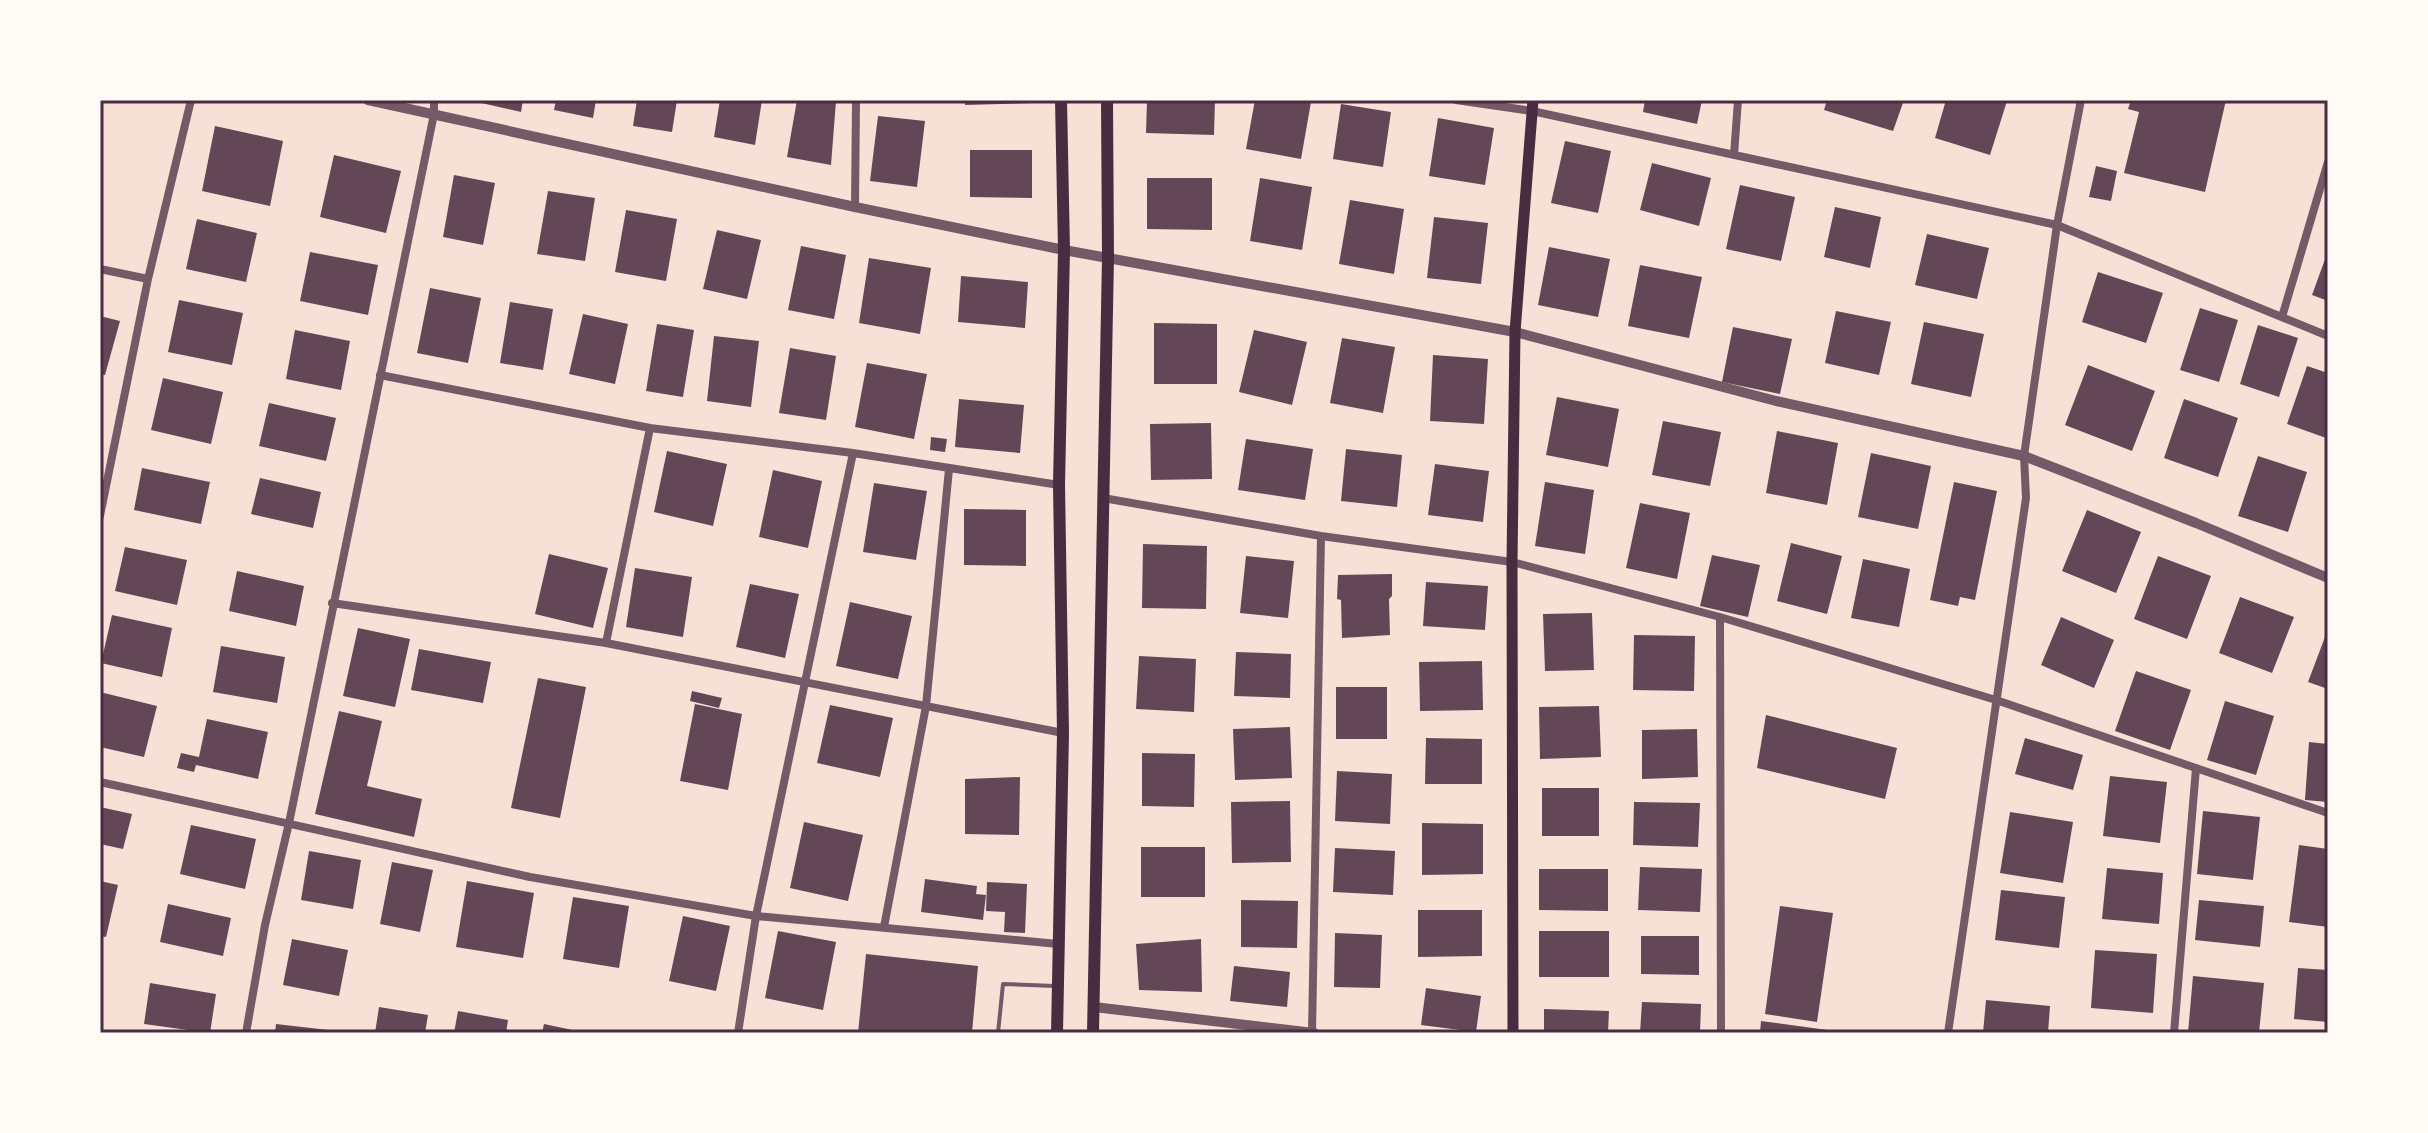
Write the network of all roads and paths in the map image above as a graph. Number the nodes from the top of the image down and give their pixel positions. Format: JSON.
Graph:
{"nodes":[{"id":1,"x":191,"y":100,"type":"edge"},
{"id":2,"x":368,"y":100,"type":"edge"},
{"id":3,"x":434,"y":100,"type":"edge"},
{"id":4,"x":856,"y":100,"type":"edge"},
{"id":5,"x":1061,"y":100,"type":"edge"},
{"id":6,"x":1107,"y":100,"type":"edge"},
{"id":7,"x":1456,"y":100,"type":"edge"},
{"id":8,"x":1738,"y":100,"type":"edge"},
{"id":9,"x":2081,"y":100,"type":"edge"},
{"id":10,"x":1532,"y":106,"type":"edge"},
{"id":11,"x":434,"y":114,"type":"junction"},
{"id":12,"x":1734,"y":155,"type":"junction"},
{"id":13,"x":2328,"y":162,"type":"edge"},
{"id":14,"x":855,"y":207,"type":"junction"},
{"id":15,"x":2057,"y":225,"type":"junction"},
{"id":16,"x":1064,"y":250,"type":"junction"},
{"id":17,"x":1108,"y":258,"type":"junction"},
{"id":18,"x":100,"y":269,"type":"edge"},
{"id":19,"x":148,"y":279,"type":"junction"},
{"id":20,"x":2282,"y":317,"type":"junction"},
{"id":21,"x":1515,"y":332,"type":"junction"},
{"id":22,"x":2328,"y":336,"type":"edge"},
{"id":23,"x":380,"y":375,"type":"junction"},
{"id":24,"x":650,"y":428,"type":"junction"},
{"id":25,"x":853,"y":453,"type":"junction"},
{"id":26,"x":2024,"y":456,"type":"junction"},
{"id":27,"x":949,"y":469,"type":"junction"},
{"id":28,"x":1059,"y":485,"type":"junction"},
{"id":29,"x":1103,"y":498,"type":"junction"},
{"id":30,"x":100,"y":516,"type":"edge"},
{"id":31,"x":1321,"y":536,"type":"junction"},
{"id":32,"x":1512,"y":562,"type":"junction"},
{"id":33,"x":2328,"y":578,"type":"edge"},
{"id":34,"x":332,"y":603,"type":"junction"},
{"id":35,"x":1720,"y":617,"type":"junction"},
{"id":36,"x":606,"y":643,"type":"junction"},
{"id":37,"x":807,"y":681,"type":"junction"},
{"id":38,"x":1996,"y":700,"type":"junction"},
{"id":39,"x":926,"y":706,"type":"junction"},
{"id":40,"x":1063,"y":733,"type":"junction"},
{"id":41,"x":2196,"y":768,"type":"junction"},
{"id":42,"x":100,"y":782,"type":"edge"},
{"id":43,"x":2328,"y":813,"type":"edge"},
{"id":44,"x":289,"y":823,"type":"junction"},
{"id":45,"x":756,"y":916,"type":"junction"},
{"id":46,"x":884,"y":927,"type":"junction"},
{"id":47,"x":1058,"y":944,"type":"junction"},
{"id":48,"x":1057,"y":986,"type":"junction"},
{"id":49,"x":1094,"y":1007,"type":"junction"},
{"id":50,"x":246,"y":1033,"type":"edge"},
{"id":51,"x":738,"y":1033,"type":"edge"},
{"id":52,"x":998,"y":1033,"type":"edge"},
{"id":53,"x":1057,"y":1033,"type":"edge"},
{"id":54,"x":1093,"y":1033,"type":"edge"},
{"id":55,"x":1313,"y":1033,"type":"edge"},
{"id":56,"x":1513,"y":1033,"type":"edge"},
{"id":57,"x":1721,"y":1033,"type":"edge"},
{"id":58,"x":1948,"y":1033,"type":"edge"},
{"id":59,"x":2174,"y":1033,"type":"edge"}],
"edges":[{"from":1,"to":19,"type":"street"},
{"from":2,"to":11,"type":"street"},
{"from":3,"to":11,"type":"street"},
{"from":4,"to":14,"type":"street"},
{"from":5,"to":16,"type":"main road"},
{"from":6,"to":17,"type":"main road"},
{"from":7,"to":10,"type":"street"},
{"from":8,"to":12,"type":"street"},
{"from":9,"to":15,"type":"street"},
{"from":10,"to":12,"type":"street"},
{"from":10,"to":21,"type":"main road"},
{"from":11,"to":14,"type":"street"},
{"from":11,"to":23,"type":"street"},
{"from":12,"to":15,"type":"street"},
{"from":13,"to":20,"type":"street"},
{"from":14,"to":16,"type":"street"},
{"from":15,"to":20,"type":"street"},
{"from":15,"to":26,"type":"street"},
{"from":16,"to":17,"type":"street"},
{"from":16,"to":28,"type":"main road"},
{"from":17,"to":21,"type":"street"},
{"from":17,"to":29,"type":"main road"},
{"from":18,"to":19,"type":"street"},
{"from":19,"to":30,"type":"street"},
{"from":20,"to":22,"type":"street"},
{"from":21,"to":26,"type":"street"},
{"from":21,"to":32,"type":"main road"},
{"from":23,"to":24,"type":"street"},
{"from":23,"to":34,"type":"street"},
{"from":24,"to":25,"type":"street"},
{"from":24,"to":36,"type":"street"},
{"from":25,"to":27,"type":"street"},
{"from":25,"to":37,"type":"street"},
{"from":26,"to":33,"type":"street"},
{"from":26,"to":38,"type":"street"},
{"from":27,"to":28,"type":"street"},
{"from":27,"to":39,"type":"street"},
{"from":28,"to":40,"type":"main road"},
{"from":29,"to":31,"type":"street"},
{"from":29,"to":49,"type":"main road"},
{"from":31,"to":32,"type":"street"},
{"from":31,"to":55,"type":"street"},
{"from":32,"to":35,"type":"street"},
{"from":32,"to":56,"type":"main road"},
{"from":34,"to":36,"type":"street"},
{"from":34,"to":44,"type":"street"},
{"from":35,"to":38,"type":"street"},
{"from":35,"to":57,"type":"street"},
{"from":36,"to":37,"type":"street"},
{"from":37,"to":39,"type":"street"},
{"from":37,"to":45,"type":"street"},
{"from":38,"to":41,"type":"street"},
{"from":38,"to":58,"type":"street"},
{"from":39,"to":40,"type":"street"},
{"from":39,"to":46,"type":"street"},
{"from":40,"to":47,"type":"main road"},
{"from":41,"to":43,"type":"street"},
{"from":41,"to":59,"type":"street"},
{"from":42,"to":44,"type":"street"},
{"from":44,"to":45,"type":"street"},
{"from":44,"to":50,"type":"street"},
{"from":45,"to":46,"type":"street"},
{"from":45,"to":51,"type":"street"},
{"from":46,"to":47,"type":"street"},
{"from":47,"to":48,"type":"main road"},
{"from":48,"to":52,"type":"lane"},
{"from":48,"to":53,"type":"main road"},
{"from":49,"to":54,"type":"main road"},
{"from":49,"to":55,"type":"street"}]}
